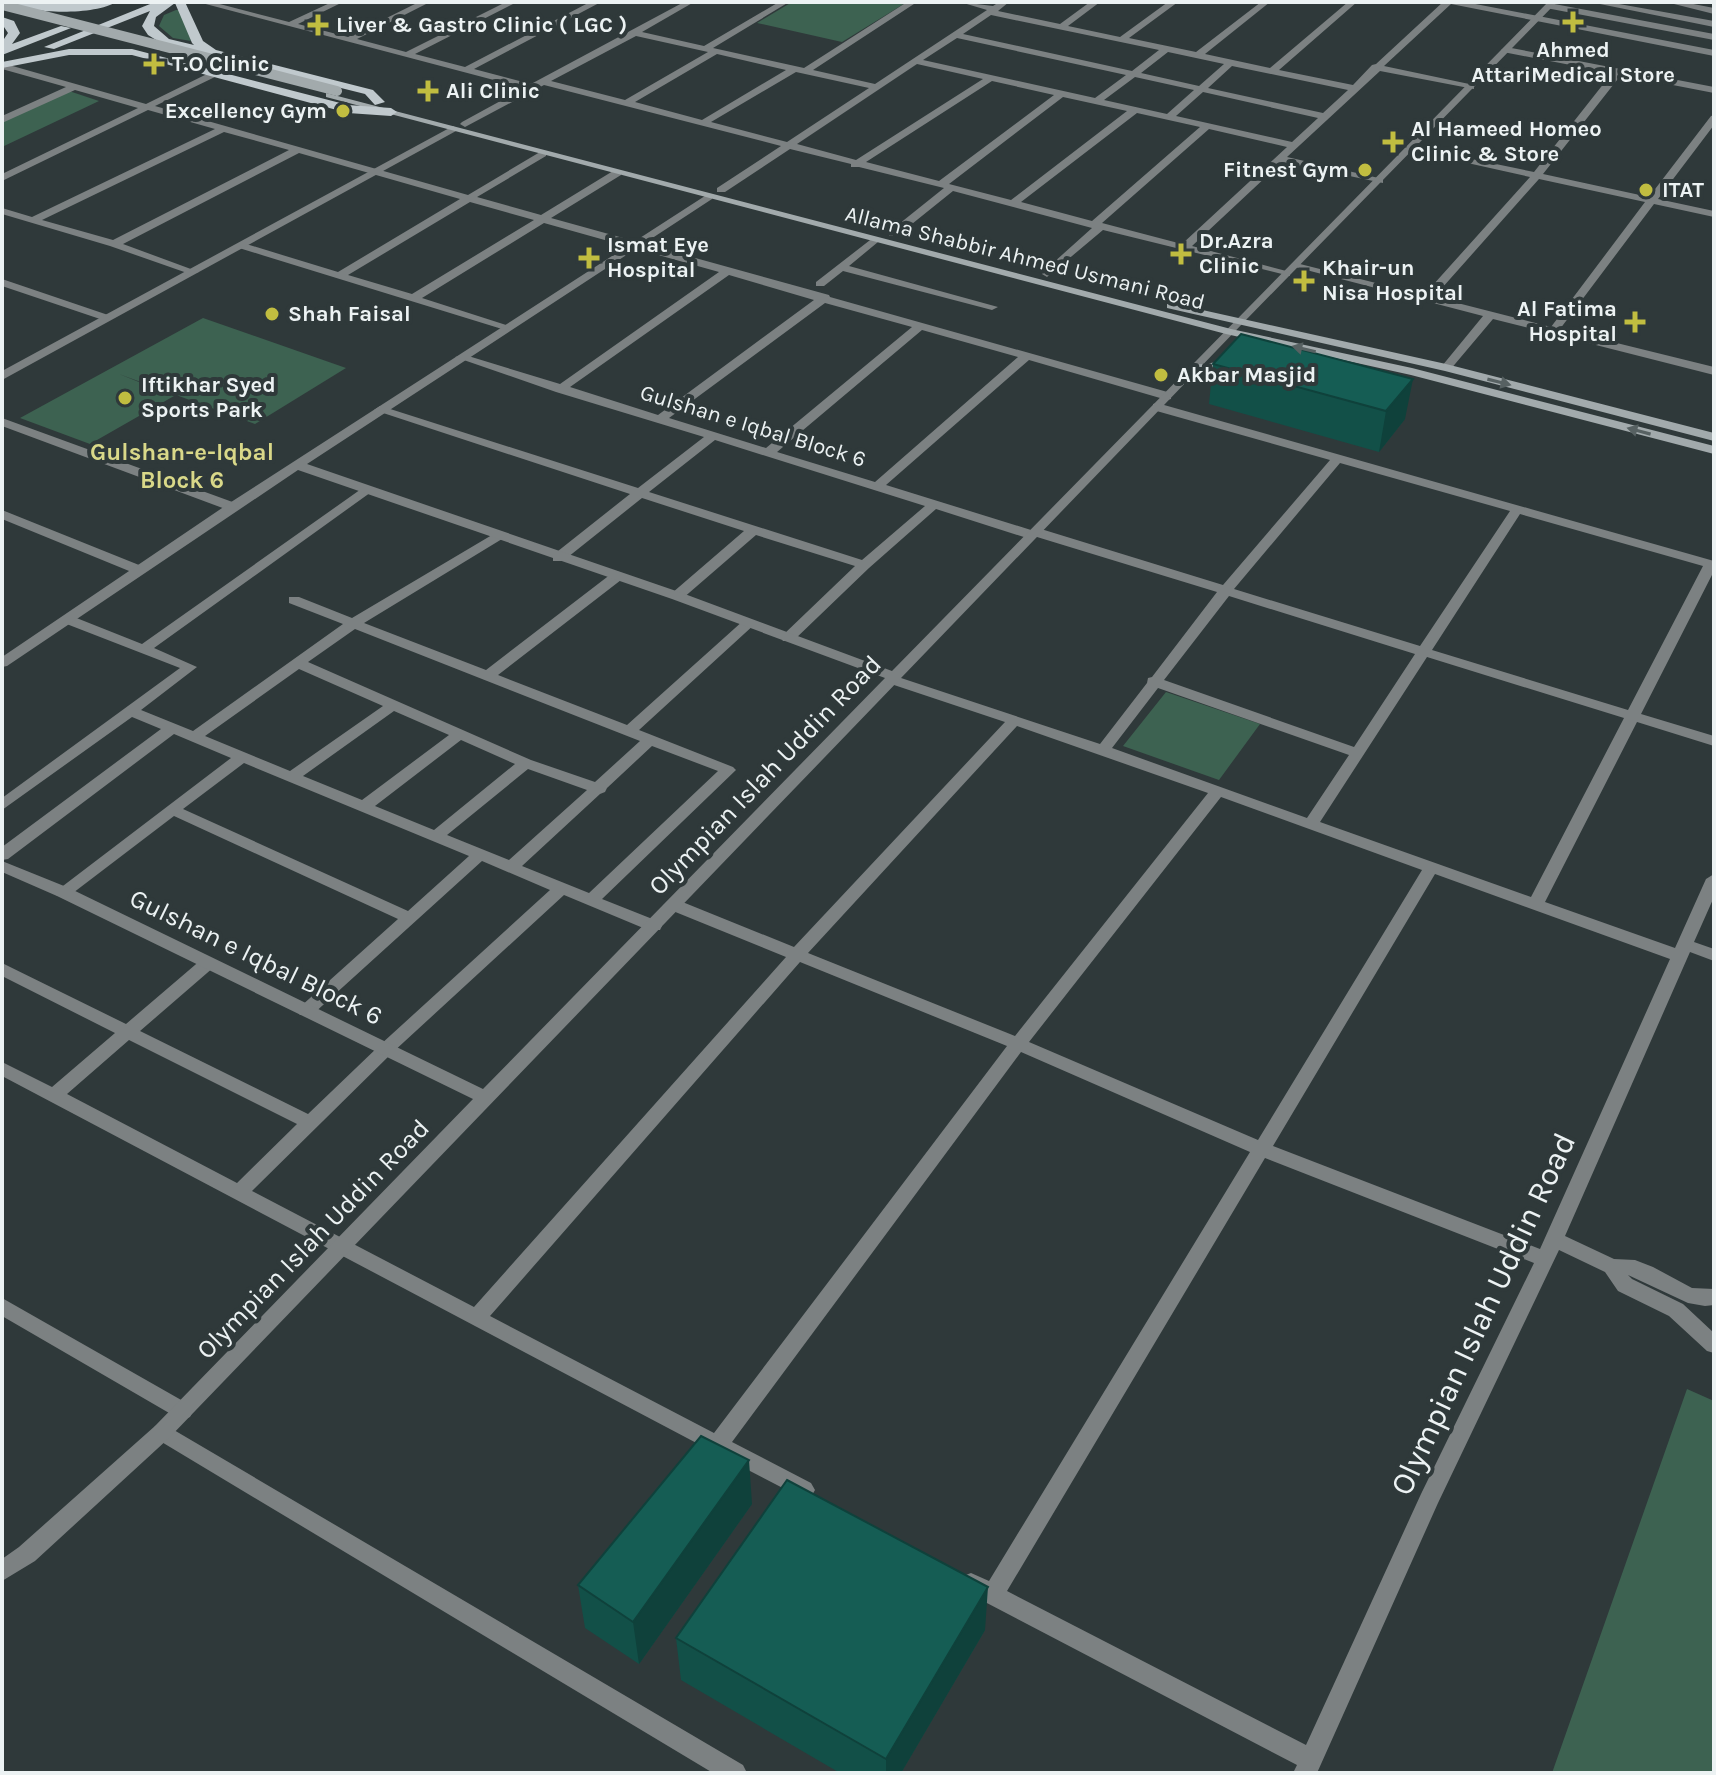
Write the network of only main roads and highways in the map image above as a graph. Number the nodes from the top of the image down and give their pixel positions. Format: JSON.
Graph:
{"nodes":[{"id":1,"x":12,"y":2,"type":"edge"},
{"id":2,"x":111,"y":2,"type":"edge"},
{"id":3,"x":133,"y":2,"type":"edge"},
{"id":4,"x":168,"y":2,"type":"edge"},
{"id":5,"x":180,"y":2,"type":"edge"},
{"id":6,"x":2,"y":5,"type":"edge"},
{"id":7,"x":2,"y":11,"type":"edge"},
{"id":8,"x":2,"y":20,"type":"edge"},
{"id":9,"x":2,"y":51,"type":"edge"},
{"id":10,"x":214,"y":54,"type":"junction"},
{"id":11,"x":2,"y":66,"type":"edge"},
{"id":12,"x":333,"y":93,"type":"junction"},
{"id":13,"x":379,"y":102,"type":"junction"},
{"id":14,"x":391,"y":112,"type":"junction"},
{"id":15,"x":459,"y":127,"type":"junction"},
{"id":16,"x":1234,"y":326,"type":"junction"},
{"id":17,"x":1247,"y":362,"type":"edge"},
{"id":18,"x":1306,"y":364,"type":"edge"},
{"id":19,"x":1194,"y":369,"type":"road end"},
{"id":20,"x":1412,"y":372,"type":"junction"},
{"id":21,"x":1714,"y":437,"type":"edge"},
{"id":22,"x":1714,"y":450,"type":"edge"}],
"edges":[{"from":1,"to":2,"type":"main road"},
{"from":3,"to":9,"type":"main road"},
{"from":4,"to":10,"type":"main road"},
{"from":4,"to":11,"type":"main road"},
{"from":5,"to":10,"type":"main road"},
{"from":6,"to":12,"type":"main road","bridge":true},
{"from":7,"to":12,"type":"main road","bridge":true},
{"from":8,"to":9,"type":"main road"},
{"from":10,"to":13,"type":"main road"},
{"from":11,"to":14,"type":"main road"},
{"from":12,"to":13,"type":"main road","name":"Allama Shabbir Ahmed Usmani Road"},
{"from":12,"to":14,"type":"main road","name":"Allama Shabbir Ahmed Usmani Road"},
{"from":13,"to":15,"type":"main road","name":"Allama Shabbir Ahmed Usmani Road"},
{"from":14,"to":15,"type":"main road","name":"Allama Shabbir Ahmed Usmani Road"},
{"from":15,"to":16,"type":"main road","name":"Allama Shabbir Ahmed Usmani Road"},
{"from":15,"to":16,"type":"main road","name":"Allama Shabbir Ahmed Usmani Road"},
{"from":20,"to":16,"type":"main road","name":"Allama Shabbir Ahmed Usmani Road","one_way":true},
{"from":16,"to":21,"type":"main road","name":"Allama Shabbir Ahmed Usmani Road","one_way":true},
{"from":17,"to":19,"type":"main road"},
{"from":18,"to":20,"type":"main road"},
{"from":22,"to":20,"type":"main road","name":"Allama Shabbir Ahmed Usmani Road","one_way":true}]}
